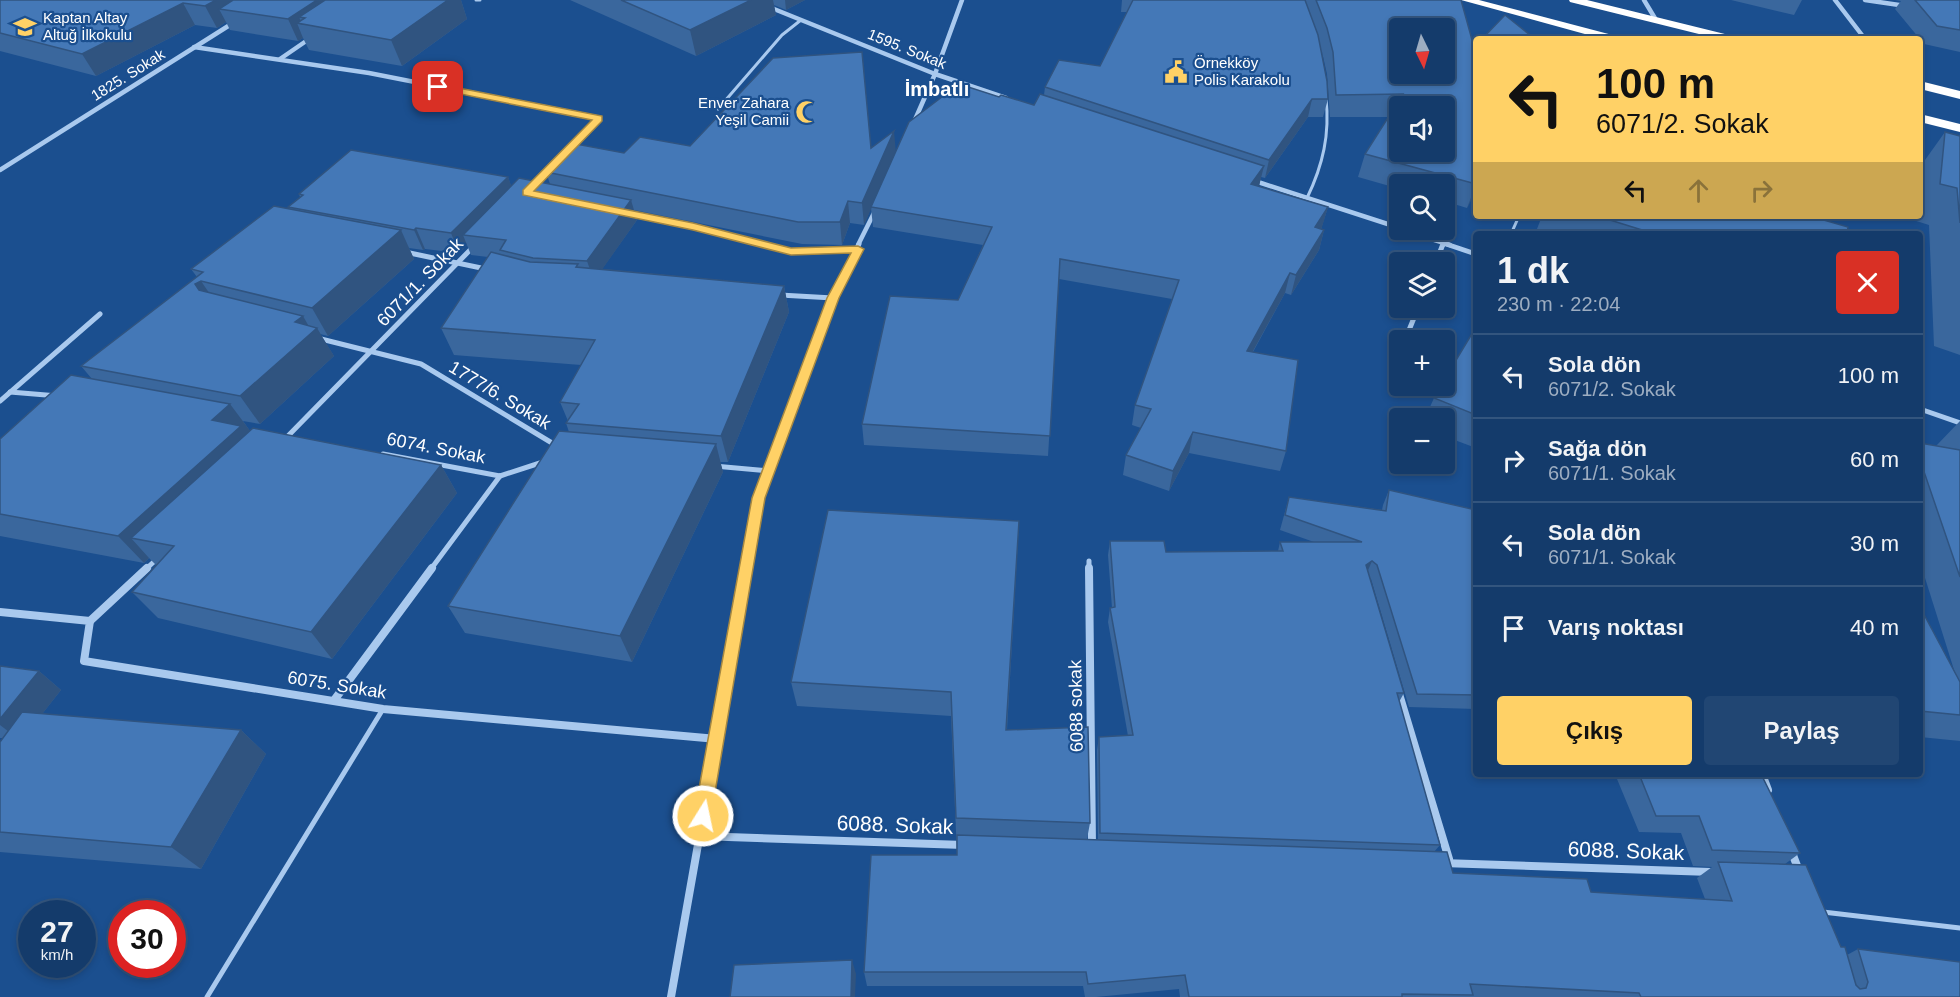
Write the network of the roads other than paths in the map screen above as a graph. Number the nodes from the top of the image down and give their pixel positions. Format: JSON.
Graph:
{"nodes":[{"id":1,"x":962,"y":0,"type":"edge"},
{"id":2,"x":1466,"y":0,"type":"edge"},
{"id":3,"x":1574,"y":0,"type":"edge"},
{"id":4,"x":1644,"y":0,"type":"edge"},
{"id":5,"x":1835,"y":0,"type":"edge"},
{"id":6,"x":1865,"y":0,"type":"edge"},
{"id":7,"x":760,"y":4,"type":"dead end"},
{"id":8,"x":1913,"y":7,"type":"dead end"},
{"id":9,"x":242,"y":18,"type":"edge"},
{"id":10,"x":801,"y":20,"type":"junction"},
{"id":11,"x":1656,"y":20,"type":"junction"},
{"id":12,"x":318,"y":33,"type":"edge"},
{"id":13,"x":1604,"y":36,"type":"edge"},
{"id":14,"x":1721,"y":36,"type":"edge"},
{"id":15,"x":1863,"y":36,"type":"edge"},
{"id":16,"x":194,"y":47,"type":"junction"},
{"id":17,"x":280,"y":59,"type":"junction"},
{"id":18,"x":935,"y":74,"type":"junction"},
{"id":19,"x":1923,"y":86,"type":"edge"},
{"id":20,"x":1326,"y":94,"type":"edge"},
{"id":21,"x":1960,"y":95,"type":"edge"},
{"id":22,"x":1012,"y":100,"type":"edge"},
{"id":23,"x":718,"y":109,"type":"dead end"},
{"id":24,"x":1923,"y":119,"type":"edge"},
{"id":25,"x":1960,"y":128,"type":"edge"},
{"id":26,"x":911,"y":129,"type":"edge"},
{"id":27,"x":0,"y":170,"type":"edge"},
{"id":28,"x":1245,"y":178,"type":"edge"},
{"id":29,"x":537,"y":195,"type":"edge"},
{"id":30,"x":1307,"y":198,"type":"junction"},
{"id":31,"x":877,"y":205,"type":"edge"},
{"id":32,"x":627,"y":213,"type":"edge"},
{"id":33,"x":1389,"y":224,"type":"edge"},
{"id":34,"x":481,"y":239,"type":"edge"},
{"id":35,"x":1435,"y":240,"type":"edge"},
{"id":36,"x":1444,"y":243,"type":"junction"},
{"id":37,"x":858,"y":249,"type":"junction"},
{"id":38,"x":402,"y":252,"type":"edge"},
{"id":39,"x":1440,"y":252,"type":"edge"},
{"id":40,"x":1473,"y":253,"type":"edge"},
{"id":41,"x":458,"y":262,"type":"junction"},
{"id":42,"x":489,"y":270,"type":"edge"},
{"id":43,"x":774,"y":295,"type":"edge"},
{"id":44,"x":833,"y":298,"type":"junction"},
{"id":45,"x":100,"y":315,"type":"dead end"},
{"id":46,"x":306,"y":336,"type":"edge"},
{"id":47,"x":371,"y":352,"type":"junction"},
{"id":48,"x":10,"y":392,"type":"junction"},
{"id":49,"x":67,"y":396,"type":"edge"},
{"id":50,"x":0,"y":401,"type":"edge"},
{"id":51,"x":1923,"y":410,"type":"edge"},
{"id":52,"x":1960,"y":423,"type":"edge"},
{"id":53,"x":276,"y":434,"type":"edge"},
{"id":54,"x":288,"y":436,"type":"junction"},
{"id":55,"x":300,"y":438,"type":"edge"},
{"id":56,"x":279,"y":444,"type":"edge"},
{"id":57,"x":560,"y":448,"type":"edge"},
{"id":58,"x":370,"y":452,"type":"edge"},
{"id":59,"x":551,"y":459,"type":"edge"},
{"id":60,"x":711,"y":466,"type":"edge"},
{"id":61,"x":770,"y":471,"type":"junction"},
{"id":62,"x":500,"y":476,"type":"junction"},
{"id":63,"x":159,"y":557,"type":"edge"},
{"id":64,"x":1089,"y":561,"type":"dead end"},
{"id":65,"x":0,"y":612,"type":"edge"},
{"id":66,"x":90,"y":621,"type":"junction"},
{"id":67,"x":1395,"y":683,"type":"edge"},
{"id":68,"x":335,"y":699,"type":"junction"},
{"id":69,"x":383,"y":709,"type":"junction"},
{"id":70,"x":717,"y":739,"type":"junction"},
{"id":71,"x":1763,"y":777,"type":"edge"},
{"id":72,"x":1770,"y":794,"type":"edge"},
{"id":73,"x":699,"y":836,"type":"junction"},
{"id":74,"x":973,"y":845,"type":"edge"},
{"id":75,"x":1789,"y":845,"type":"edge"},
{"id":76,"x":1080,"y":849,"type":"edge"},
{"id":77,"x":1092,"y":849,"type":"junction"},
{"id":78,"x":1104,"y":850,"type":"edge"},
{"id":79,"x":1438,"y":862,"type":"edge"},
{"id":80,"x":1450,"y":863,"type":"junction"},
{"id":81,"x":1719,"y":873,"type":"edge"},
{"id":82,"x":1789,"y":875,"type":"edge"},
{"id":83,"x":1811,"y":911,"type":"edge"},
{"id":84,"x":1960,"y":928,"type":"edge"},
{"id":85,"x":207,"y":997,"type":"edge"},
{"id":86,"x":671,"y":997,"type":"edge"}],
"edges":[{"from":1,"to":18,"type":"street"},
{"from":2,"to":13,"type":"highway"},
{"from":3,"to":11,"type":"highway"},
{"from":4,"to":11,"type":"street"},
{"from":5,"to":15,"type":"street"},
{"from":6,"to":8,"type":"street"},
{"from":7,"to":10,"type":"street","name":"1595. Sokak"},
{"from":9,"to":16,"type":"street","name":"1825. Sokak"},
{"from":10,"to":18,"type":"street","name":"1595. Sokak"},
{"from":10,"to":23,"type":"lane"},
{"from":11,"to":14,"type":"highway"},
{"from":12,"to":17,"type":"street"},
{"from":16,"to":17,"type":"street"},
{"from":16,"to":27,"type":"street","name":"1825. Sokak"},
{"from":17,"to":29,"type":"street"},
{"from":18,"to":22,"type":"street","name":"1595. Sokak"},
{"from":18,"to":26,"type":"street"},
{"from":19,"to":21,"type":"highway"},
{"from":20,"to":30,"type":"lane"},
{"from":24,"to":25,"type":"highway"},
{"from":28,"to":30,"type":"street"},
{"from":30,"to":33,"type":"street"},
{"from":31,"to":37,"type":"street"},
{"from":32,"to":37,"type":"street"},
{"from":34,"to":41,"type":"street","name":"6071/1. Sokak"},
{"from":35,"to":36,"type":"street"},
{"from":36,"to":39,"type":"street"},
{"from":36,"to":40,"type":"street"},
{"from":37,"to":44,"type":"street"},
{"from":38,"to":41,"type":"street"},
{"from":41,"to":42,"type":"street"},
{"from":41,"to":47,"type":"street","name":"6071/1. Sokak"},
{"from":43,"to":44,"type":"street"},
{"from":44,"to":61,"type":"street"},
{"from":45,"to":48,"type":"street"},
{"from":46,"to":47,"type":"street","name":"1777/6. Sokak"},
{"from":47,"to":54,"type":"street","name":"6071/1. Sokak"},
{"from":47,"to":57,"type":"street","name":"1777/6. Sokak"},
{"from":48,"to":49,"type":"street"},
{"from":48,"to":50,"type":"street"},
{"from":51,"to":52,"type":"street"},
{"from":53,"to":54,"type":"street"},
{"from":54,"to":55,"type":"street"},
{"from":54,"to":56,"type":"street","name":"6071/1. Sokak"},
{"from":58,"to":62,"type":"street","name":"6074. Sokak"},
{"from":59,"to":62,"type":"street","name":"6074. Sokak"},
{"from":60,"to":61,"type":"street"},
{"from":61,"to":70,"type":"street"},
{"from":62,"to":68,"type":"street"},
{"from":63,"to":66,"type":"street"},
{"from":64,"to":77,"type":"street","name":"6088 sokak"},
{"from":65,"to":66,"type":"street"},
{"from":66,"to":68,"type":"street","name":"6075. Sokak"},
{"from":67,"to":80,"type":"street"},
{"from":68,"to":69,"type":"street","name":"6075. Sokak"},
{"from":69,"to":70,"type":"street","name":"6075. Sokak"},
{"from":69,"to":85,"type":"lane"},
{"from":70,"to":73,"type":"street"},
{"from":71,"to":72,"type":"street"},
{"from":73,"to":74,"type":"street","name":"6088. Sokak"},
{"from":73,"to":86,"type":"street"},
{"from":75,"to":82,"type":"street"},
{"from":76,"to":77,"type":"street"},
{"from":77,"to":78,"type":"street"},
{"from":79,"to":80,"type":"street","name":"6088. Sokak"},
{"from":80,"to":81,"type":"street","name":"6088. Sokak"},
{"from":83,"to":84,"type":"lane"}]}
